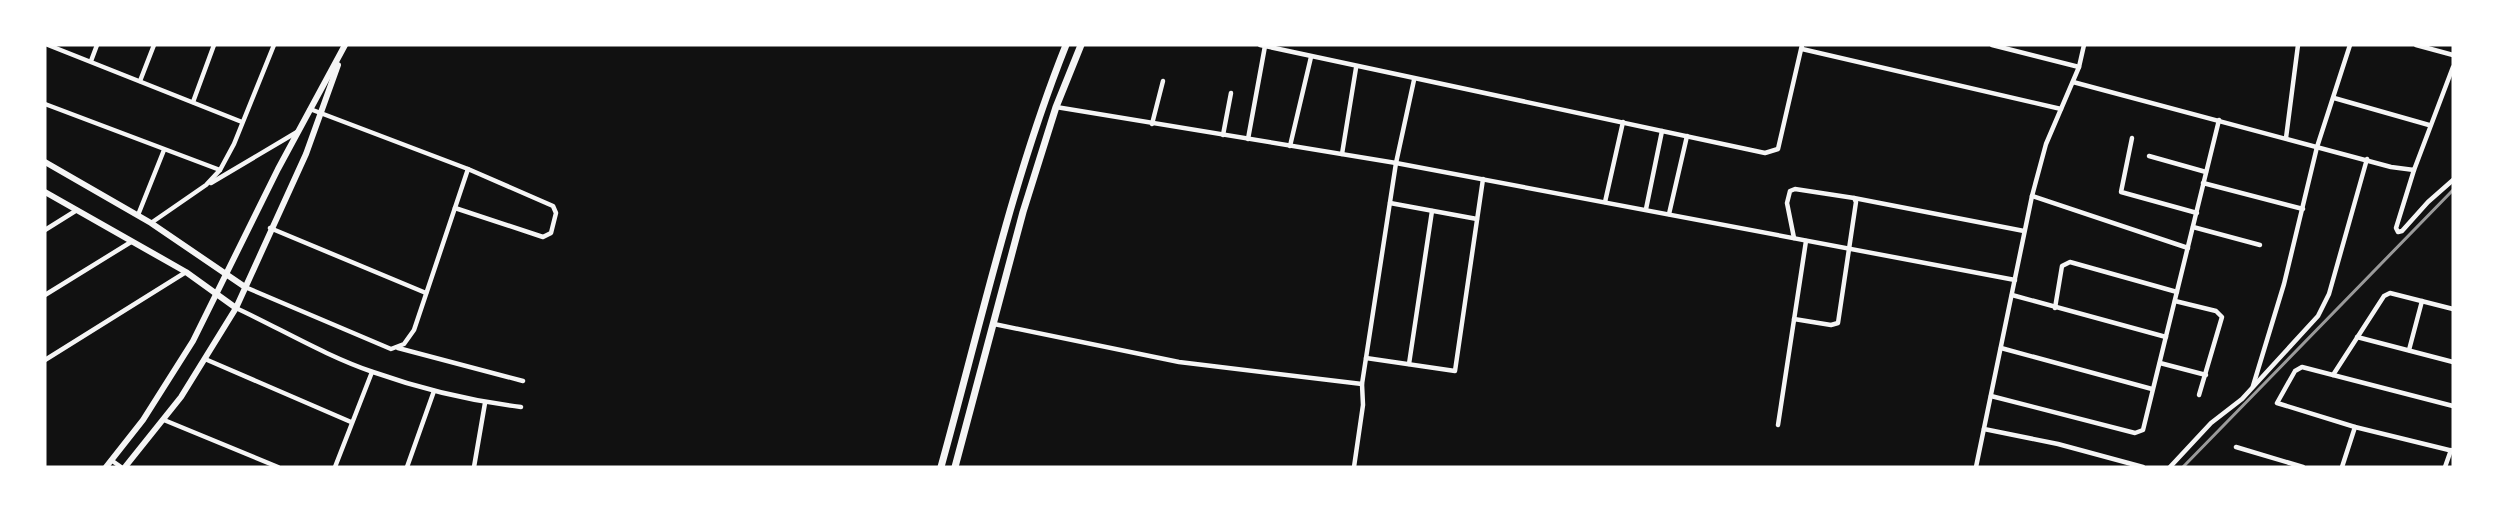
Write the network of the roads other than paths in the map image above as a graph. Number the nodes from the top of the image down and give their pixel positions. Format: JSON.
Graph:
{"nodes":[{"id":1,"x":48,"y":45,"type":"edge"},
{"id":2,"x":98,"y":45,"type":"edge"},
{"id":3,"x":154,"y":45,"type":"edge"},
{"id":4,"x":214,"y":45,"type":"edge"},
{"id":5,"x":274,"y":45,"type":"edge"},
{"id":6,"x":1066,"y":45,"type":"edge"},
{"id":7,"x":1081,"y":45,"type":"edge"},
{"id":8,"x":1992,"y":45,"type":"edge"},
{"id":9,"x":2084,"y":45,"type":"edge"},
{"id":10,"x":2298,"y":45,"type":"edge"},
{"id":11,"x":2349,"y":45,"type":"edge"},
{"id":12,"x":2416,"y":45,"type":"edge"},
{"id":13,"x":345,"y":46,"type":"edge"},
{"id":14,"x":1262,"y":46,"type":"edge"},
{"id":15,"x":1802,"y":47,"type":"edge"},
{"id":16,"x":2453,"y":55,"type":"edge"},
{"id":17,"x":1311,"y":57,"type":"junction"},
{"id":18,"x":91,"y":61,"type":"junction"},
{"id":19,"x":2079,"y":67,"type":"junction"},
{"id":20,"x":2453,"y":67,"type":"edge"},
{"id":21,"x":1356,"y":68,"type":"junction"},
{"id":22,"x":1414,"y":80,"type":"junction"},
{"id":23,"x":140,"y":81,"type":"junction"},
{"id":24,"x":1163,"y":81,"type":"dead end"},
{"id":25,"x":2073,"y":82,"type":"junction"},
{"id":26,"x":1231,"y":93,"type":"dead end"},
{"id":27,"x":2334,"y":98,"type":"junction"},
{"id":28,"x":193,"y":102,"type":"junction"},
{"id":29,"x":45,"y":104,"type":"edge"},
{"id":30,"x":1056,"y":107,"type":"junction"},
{"id":31,"x":310,"y":109,"type":"junction"},
{"id":32,"x":2061,"y":110,"type":"junction"},
{"id":33,"x":320,"y":113,"type":"junction"},
{"id":34,"x":2219,"y":120,"type":"junction"},
{"id":35,"x":242,"y":122,"type":"junction"},
{"id":36,"x":1623,"y":122,"type":"junction"},
{"id":37,"x":1152,"y":124,"type":"junction"},
{"id":38,"x":2429,"y":125,"type":"junction"},
{"id":39,"x":1662,"y":131,"type":"junction"},
{"id":40,"x":297,"y":132,"type":"junction"},
{"id":41,"x":1222,"y":135,"type":"junction"},
{"id":42,"x":1687,"y":136,"type":"junction"},
{"id":43,"x":2132,"y":138,"type":"dead end"},
{"id":44,"x":2286,"y":138,"type":"junction"},
{"id":45,"x":1248,"y":139,"type":"junction"},
{"id":46,"x":1290,"y":146,"type":"junction"},
{"id":47,"x":2317,"y":147,"type":"junction"},
{"id":48,"x":164,"y":150,"type":"junction"},
{"id":49,"x":1342,"y":154,"type":"junction"},
{"id":50,"x":2150,"y":156,"type":"dead end"},
{"id":51,"x":2367,"y":159,"type":"junction"},
{"id":52,"x":45,"y":162,"type":"edge"},
{"id":53,"x":1396,"y":163,"type":"junction"},
{"id":54,"x":468,"y":169,"type":"junction"},
{"id":55,"x":220,"y":170,"type":"junction"},
{"id":56,"x":2414,"y":170,"type":"junction"},
{"id":57,"x":2206,"y":171,"type":"junction"},
{"id":58,"x":1483,"y":179,"type":"junction"},
{"id":59,"x":2453,"y":180,"type":"edge"},
{"id":60,"x":2203,"y":183,"type":"junction"},
{"id":61,"x":206,"y":185,"type":"junction"},
{"id":62,"x":45,"y":192,"type":"edge"},
{"id":63,"x":2032,"y":196,"type":"junction"},
{"id":64,"x":1854,"y":198,"type":"junction"},
{"id":65,"x":1605,"y":202,"type":"junction"},
{"id":66,"x":1390,"y":203,"type":"junction"},
{"id":67,"x":455,"y":208,"type":"junction"},
{"id":68,"x":1646,"y":209,"type":"junction"},
{"id":69,"x":2303,"y":209,"type":"junction"},
{"id":70,"x":77,"y":210,"type":"junction"},
{"id":71,"x":1432,"y":211,"type":"junction"},
{"id":72,"x":2197,"y":213,"type":"junction"},
{"id":73,"x":1669,"y":214,"type":"junction"},
{"id":74,"x":138,"y":215,"type":"junction"},
{"id":75,"x":1477,"y":219,"type":"junction"},
{"id":76,"x":151,"y":223,"type":"junction"},
{"id":77,"x":2193,"y":226,"type":"junction"},
{"id":78,"x":270,"y":228,"type":"junction"},
{"id":79,"x":45,"y":230,"type":"edge"},
{"id":80,"x":2024,"y":231,"type":"junction"},
{"id":81,"x":1794,"y":238,"type":"junction"},
{"id":82,"x":1806,"y":241,"type":"junction"},
{"id":83,"x":131,"y":242,"type":"junction"},
{"id":84,"x":2260,"y":245,"type":"dead end"},
{"id":85,"x":2188,"y":248,"type":"junction"},
{"id":86,"x":1850,"y":249,"type":"junction"},
{"id":87,"x":186,"y":272,"type":"junction"},
{"id":88,"x":228,"y":274,"type":"junction"},
{"id":89,"x":2015,"y":280,"type":"junction"},
{"id":90,"x":245,"y":287,"type":"junction"},
{"id":91,"x":2177,"y":292,"type":"junction"},
{"id":92,"x":426,"y":293,"type":"junction"},
{"id":93,"x":45,"y":294,"type":"edge"},
{"id":94,"x":219,"y":294,"type":"junction"},
{"id":95,"x":2012,"y":295,"type":"junction"},
{"id":96,"x":2175,"y":301,"type":"junction"},
{"id":97,"x":2422,"y":301,"type":"junction"},
{"id":98,"x":236,"y":308,"type":"junction"},
{"id":99,"x":2055,"y":308,"type":"junction"},
{"id":100,"x":2453,"y":309,"type":"edge"},
{"id":101,"x":1794,"y":319,"type":"junction"},
{"id":102,"x":994,"y":324,"type":"junction"},
{"id":103,"x":2166,"y":337,"type":"junction"},
{"id":104,"x":2357,"y":337,"type":"junction"},
{"id":105,"x":398,"y":348,"type":"junction"},
{"id":106,"x":2001,"y":348,"type":"junction"},
{"id":107,"x":2409,"y":350,"type":"junction"},
{"id":108,"x":1366,"y":358,"type":"junction"},
{"id":109,"x":205,"y":359,"type":"junction"},
{"id":110,"x":45,"y":360,"type":"edge"},
{"id":111,"x":2453,"y":362,"type":"edge"},
{"id":112,"x":2160,"y":363,"type":"junction"},
{"id":113,"x":1409,"y":364,"type":"junction"},
{"id":114,"x":372,"y":372,"type":"junction"},
{"id":115,"x":2206,"y":375,"type":"junction"},
{"id":116,"x":2333,"y":375,"type":"junction"},
{"id":117,"x":523,"y":381,"type":"dead end"},
{"id":118,"x":1362,"y":384,"type":"junction"},
{"id":119,"x":2252,"y":388,"type":"junction"},
{"id":120,"x":2152,"y":389,"type":"junction"},
{"id":121,"x":434,"y":391,"type":"junction"},
{"id":122,"x":2199,"y":395,"type":"dead end"},
{"id":123,"x":1991,"y":396,"type":"junction"},
{"id":124,"x":485,"y":403,"type":"junction"},
{"id":125,"x":2453,"y":406,"type":"edge"},
{"id":126,"x":521,"y":407,"type":"dead end"},
{"id":127,"x":164,"y":420,"type":"junction"},
{"id":128,"x":351,"y":422,"type":"junction"},
{"id":129,"x":1778,"y":425,"type":"dead end"},
{"id":130,"x":2355,"y":427,"type":"junction"},
{"id":131,"x":1984,"y":429,"type":"junction"},
{"id":132,"x":2236,"y":447,"type":"dead end"},
{"id":133,"x":2452,"y":450,"type":"edge"},
{"id":134,"x":111,"y":460,"type":"junction"},
{"id":135,"x":2127,"y":464,"type":"edge"},
{"id":136,"x":106,"y":467,"type":"edge"},
{"id":137,"x":123,"y":467,"type":"edge"},
{"id":138,"x":278,"y":467,"type":"edge"},
{"id":139,"x":334,"y":467,"type":"edge"},
{"id":140,"x":408,"y":467,"type":"edge"},
{"id":141,"x":474,"y":467,"type":"edge"},
{"id":142,"x":941,"y":467,"type":"edge"},
{"id":143,"x":955,"y":467,"type":"edge"},
{"id":144,"x":1354,"y":467,"type":"edge"},
{"id":145,"x":1976,"y":467,"type":"edge"},
{"id":146,"x":2143,"y":467,"type":"edge"},
{"id":147,"x":2170,"y":467,"type":"edge"},
{"id":148,"x":2303,"y":467,"type":"edge"},
{"id":149,"x":2342,"y":467,"type":"edge"},
{"id":150,"x":2445,"y":467,"type":"edge"}],
"edges":[{"from":1,"to":18,"type":"street"},
{"from":2,"to":18,"type":"street"},
{"from":3,"to":23,"type":"street"},
{"from":4,"to":28,"type":"street"},
{"from":5,"to":35,"type":"street"},
{"from":6,"to":142,"type":"main road"},
{"from":7,"to":30,"type":"main road"},
{"from":8,"to":19,"type":"street"},
{"from":9,"to":19,"type":"street"},
{"from":10,"to":44,"type":"street"},
{"from":11,"to":27,"type":"street"},
{"from":12,"to":16,"type":"street"},
{"from":13,"to":31,"type":"street"},
{"from":13,"to":33,"type":"street"},
{"from":14,"to":17,"type":"street"},
{"from":14,"to":45,"type":"street"},
{"from":15,"to":32,"type":"street"},
{"from":15,"to":42,"type":"street"},
{"from":17,"to":21,"type":"street"},
{"from":17,"to":46,"type":"street"},
{"from":18,"to":23,"type":"street"},
{"from":19,"to":25,"type":"street"},
{"from":20,"to":38,"type":"street"},
{"from":21,"to":22,"type":"street"},
{"from":21,"to":49,"type":"street"},
{"from":22,"to":36,"type":"street"},
{"from":22,"to":53,"type":"street"},
{"from":23,"to":28,"type":"street"},
{"from":24,"to":37,"type":"street"},
{"from":25,"to":32,"type":"street"},
{"from":25,"to":34,"type":"street"},
{"from":26,"to":41,"type":"street"},
{"from":27,"to":38,"type":"street"},
{"from":27,"to":47,"type":"street"},
{"from":28,"to":35,"type":"street"},
{"from":29,"to":48,"type":"street"},
{"from":30,"to":37,"type":"street"},
{"from":30,"to":102,"type":"main road"},
{"from":31,"to":33,"type":"street"},
{"from":31,"to":40,"type":"street"},
{"from":32,"to":63,"type":"street"},
{"from":33,"to":54,"type":"street"},
{"from":33,"to":78,"type":"street"},
{"from":34,"to":44,"type":"street"},
{"from":34,"to":57,"type":"street"},
{"from":35,"to":55,"type":"street"},
{"from":36,"to":39,"type":"street"},
{"from":36,"to":65,"type":"street"},
{"from":37,"to":41,"type":"street"},
{"from":38,"to":56,"type":"street"},
{"from":39,"to":42,"type":"street"},
{"from":39,"to":68,"type":"street"},
{"from":40,"to":61,"type":"street"},
{"from":40,"to":88,"type":"street"},
{"from":41,"to":45,"type":"street"},
{"from":42,"to":73,"type":"street"},
{"from":43,"to":72,"type":"street"},
{"from":44,"to":47,"type":"street"},
{"from":45,"to":46,"type":"street"},
{"from":46,"to":49,"type":"street"},
{"from":47,"to":51,"type":"street"},
{"from":47,"to":69,"type":"street"},
{"from":48,"to":55,"type":"street"},
{"from":48,"to":74,"type":"street"},
{"from":49,"to":53,"type":"street"},
{"from":50,"to":57,"type":"street"},
{"from":51,"to":56,"type":"street"},
{"from":51,"to":119,"type":"street"},
{"from":52,"to":74,"type":"street"},
{"from":53,"to":58,"type":"street"},
{"from":53,"to":66,"type":"street"},
{"from":54,"to":67,"type":"street"},
{"from":54,"to":67,"type":"street"},
{"from":55,"to":61,"type":"street"},
{"from":56,"to":59,"type":"street"},
{"from":57,"to":60,"type":"street"},
{"from":58,"to":65,"type":"street"},
{"from":58,"to":75,"type":"street"},
{"from":60,"to":69,"type":"street"},
{"from":60,"to":72,"type":"street"},
{"from":61,"to":76,"type":"street"},
{"from":62,"to":70,"type":"street"},
{"from":63,"to":80,"type":"street"},
{"from":63,"to":85,"type":"street"},
{"from":64,"to":80,"type":"street"},
{"from":64,"to":81,"type":"street"},
{"from":64,"to":86,"type":"street"},
{"from":65,"to":68,"type":"street"},
{"from":66,"to":71,"type":"street"},
{"from":66,"to":108,"type":"street"},
{"from":67,"to":92,"type":"street"},
{"from":68,"to":73,"type":"street"},
{"from":69,"to":119,"type":"street"},
{"from":70,"to":79,"type":"street"},
{"from":70,"to":83,"type":"street"},
{"from":71,"to":75,"type":"street"},
{"from":71,"to":113,"type":"street"},
{"from":72,"to":77,"type":"street"},
{"from":73,"to":81,"type":"street"},
{"from":74,"to":76,"type":"street"},
{"from":75,"to":113,"type":"street"},
{"from":76,"to":88,"type":"street"},
{"from":77,"to":84,"type":"street"},
{"from":77,"to":85,"type":"street"},
{"from":78,"to":90,"type":"street"},
{"from":78,"to":92,"type":"street"},
{"from":80,"to":89,"type":"street"},
{"from":81,"to":82,"type":"street"},
{"from":82,"to":86,"type":"street"},
{"from":82,"to":101,"type":"street"},
{"from":83,"to":87,"type":"street"},
{"from":83,"to":93,"type":"street"},
{"from":85,"to":91,"type":"street"},
{"from":86,"to":89,"type":"street"},
{"from":86,"to":101,"type":"street"},
{"from":87,"to":94,"type":"street"},
{"from":87,"to":110,"type":"street"},
{"from":88,"to":90,"type":"street"},
{"from":88,"to":94,"type":"street"},
{"from":89,"to":95,"type":"street"},
{"from":90,"to":98,"type":"street"},
{"from":90,"to":105,"type":"street"},
{"from":91,"to":96,"type":"street"},
{"from":91,"to":99,"type":"street"},
{"from":92,"to":105,"type":"street"},
{"from":94,"to":98,"type":"street"},
{"from":94,"to":134,"type":"street"},
{"from":95,"to":99,"type":"street"},
{"from":95,"to":106,"type":"street"},
{"from":96,"to":103,"type":"street"},
{"from":96,"to":115,"type":"street"},
{"from":97,"to":100,"type":"street"},
{"from":97,"to":104,"type":"street"},
{"from":97,"to":107,"type":"street"},
{"from":98,"to":109,"type":"street"},
{"from":98,"to":114,"type":"street"},
{"from":99,"to":103,"type":"street"},
{"from":101,"to":129,"type":"street"},
{"from":102,"to":118,"type":"street"},
{"from":102,"to":143,"type":"main road"},
{"from":103,"to":112,"type":"street"},
{"from":104,"to":107,"type":"street"},
{"from":104,"to":116,"type":"street"},
{"from":105,"to":117,"type":"street"},
{"from":106,"to":120,"type":"street"},
{"from":106,"to":123,"type":"street"},
{"from":107,"to":111,"type":"street"},
{"from":108,"to":113,"type":"street"},
{"from":108,"to":118,"type":"street"},
{"from":109,"to":127,"type":"street"},
{"from":109,"to":128,"type":"street"},
{"from":112,"to":115,"type":"street"},
{"from":112,"to":120,"type":"street"},
{"from":114,"to":121,"type":"street"},
{"from":114,"to":128,"type":"street"},
{"from":115,"to":122,"type":"street"},
{"from":116,"to":125,"type":"street"},
{"from":116,"to":130,"type":"street"},
{"from":118,"to":144,"type":"street"},
{"from":119,"to":147,"type":"street"},
{"from":120,"to":123,"type":"street"},
{"from":121,"to":124,"type":"street"},
{"from":121,"to":140,"type":"street"},
{"from":123,"to":131,"type":"street"},
{"from":124,"to":126,"type":"street"},
{"from":124,"to":141,"type":"street"},
{"from":127,"to":137,"type":"street"},
{"from":127,"to":138,"type":"street"},
{"from":128,"to":139,"type":"street"},
{"from":130,"to":133,"type":"street"},
{"from":130,"to":149,"type":"street"},
{"from":131,"to":135,"type":"street"},
{"from":131,"to":145,"type":"street"},
{"from":132,"to":148,"type":"street"},
{"from":133,"to":150,"type":"street"},
{"from":134,"to":136,"type":"street"},
{"from":134,"to":137,"type":"street"},
{"from":135,"to":146,"type":"street"}]}
